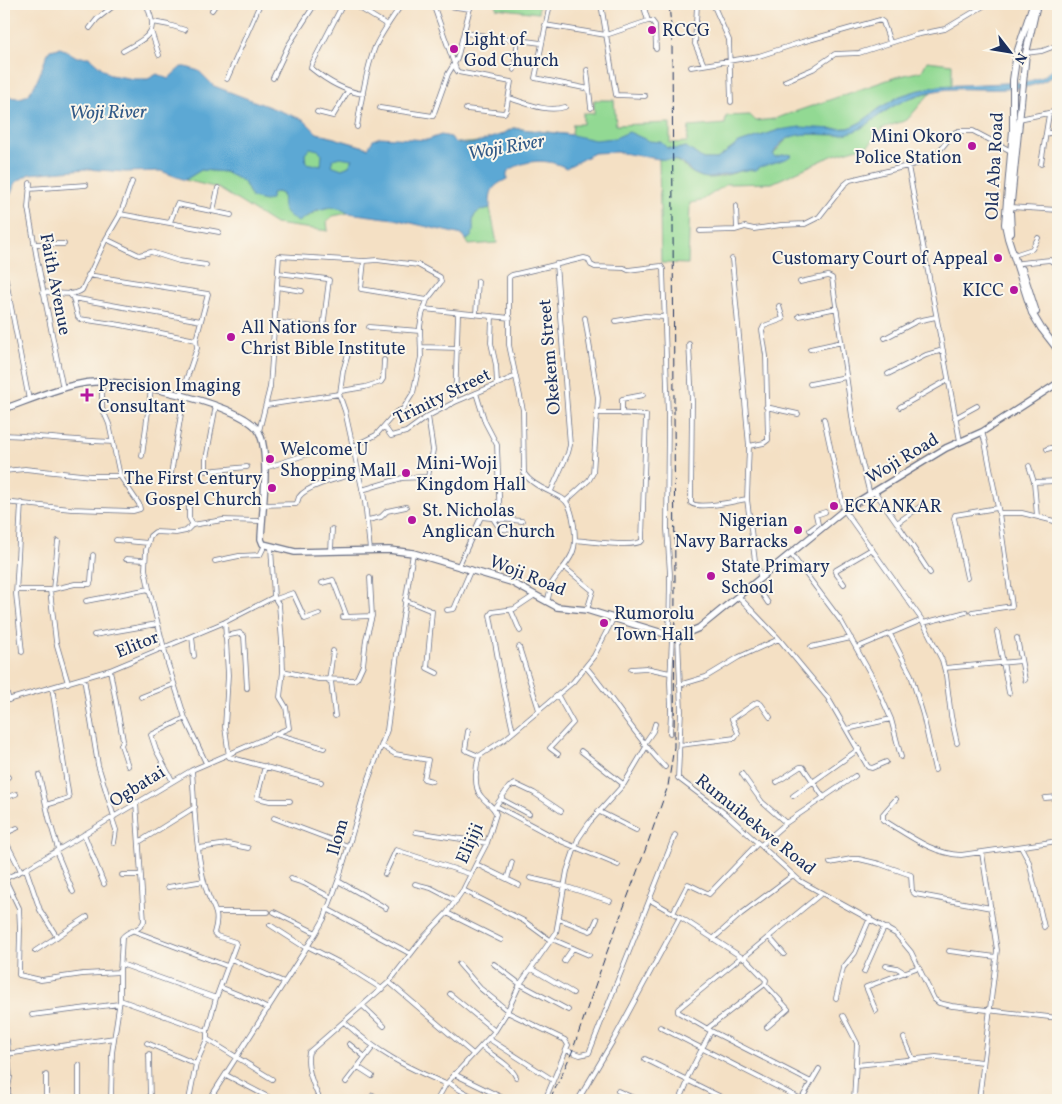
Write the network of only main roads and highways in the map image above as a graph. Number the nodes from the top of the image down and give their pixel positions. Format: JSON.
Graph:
{"nodes":[{"id":1,"x":1033,"y":4,"type":"edge"},
{"id":2,"x":1037,"y":4,"type":"edge"},
{"id":3,"x":1014,"y":153,"type":"junction"},
{"id":4,"x":1058,"y":344,"type":"edge"},
{"id":5,"x":1058,"y":350,"type":"edge"},
{"id":6,"x":1058,"y":383,"type":"edge"},
{"id":7,"x":4,"y":409,"type":"edge"}],
"edges":[{"from":1,"to":3,"type":"main road","name":"Old Aba Road"},
{"from":2,"to":3,"type":"main road","name":"Old Aba Road"},
{"from":3,"to":4,"type":"main road","name":"Old Aba Road"},
{"from":3,"to":5,"type":"main road","name":"Old Aba Road"},
{"from":6,"to":7,"type":"main road","name":"Woji Road"}]}
